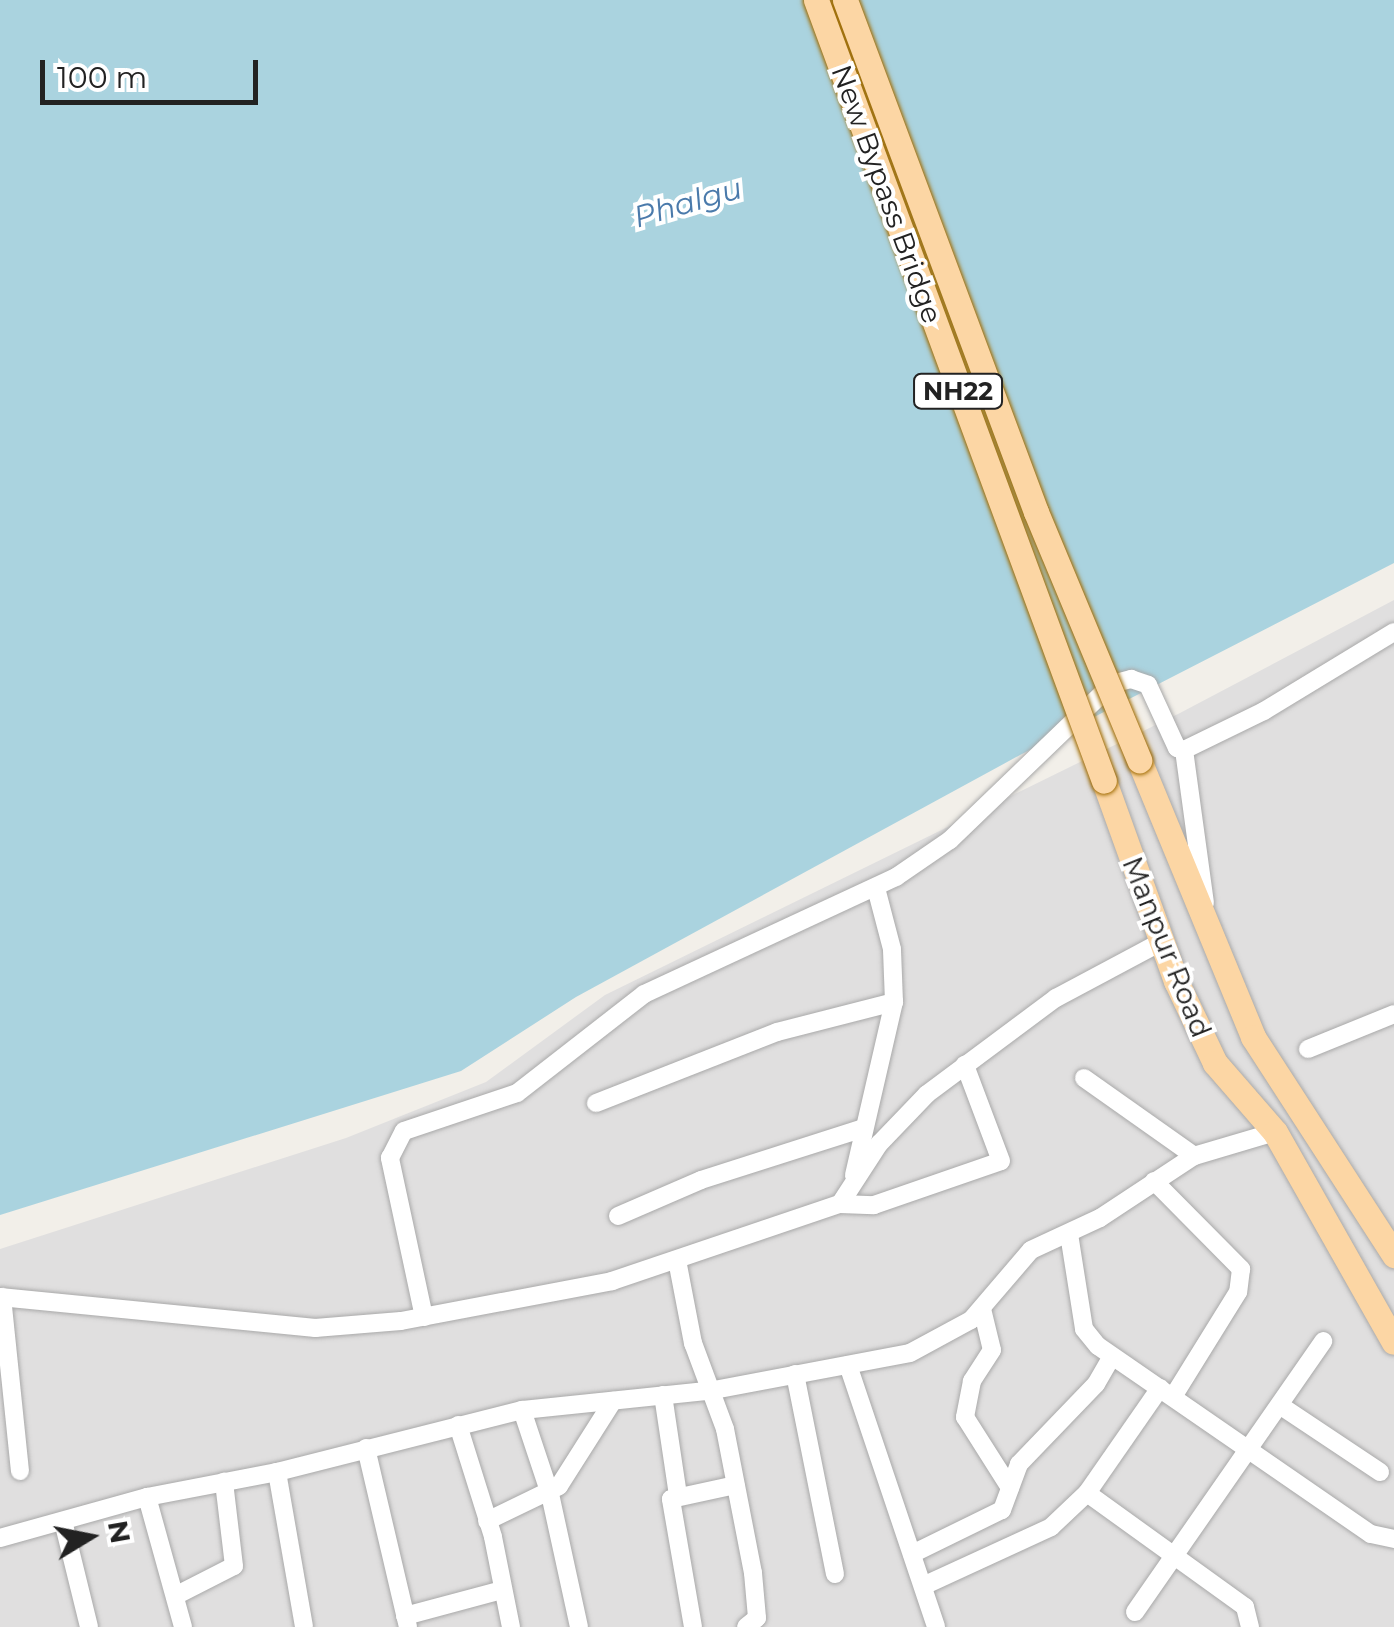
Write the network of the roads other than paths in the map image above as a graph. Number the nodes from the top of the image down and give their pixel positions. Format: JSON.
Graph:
{"nodes":[{"id":1,"x":816,"y":0,"type":"edge"},
{"id":2,"x":845,"y":0,"type":"edge"},
{"id":3,"x":1394,"y":632,"type":"edge"},
{"id":4,"x":1184,"y":750,"type":"junction"},
{"id":5,"x":1138,"y":760,"type":"joint"},
{"id":6,"x":1104,"y":781,"type":"joint"},
{"id":7,"x":876,"y":888,"type":"junction"},
{"id":8,"x":1208,"y":930,"type":"junction"},
{"id":9,"x":1161,"y":942,"type":"junction"},
{"id":10,"x":894,"y":1002,"type":"junction"},
{"id":11,"x":1394,"y":1014,"type":"edge"},
{"id":12,"x":1308,"y":1049,"type":"dead end"},
{"id":13,"x":965,"y":1065,"type":"junction"},
{"id":14,"x":1084,"y":1078,"type":"dead end"},
{"id":15,"x":596,"y":1104,"type":"dead end"},
{"id":16,"x":861,"y":1129,"type":"junction"},
{"id":17,"x":1275,"y":1132,"type":"junction"},
{"id":18,"x":1194,"y":1156,"type":"junction"},
{"id":19,"x":1154,"y":1181,"type":"junction"},
{"id":20,"x":846,"y":1198,"type":"junction"},
{"id":21,"x":618,"y":1216,"type":"dead end"},
{"id":22,"x":1069,"y":1234,"type":"junction"},
{"id":23,"x":1394,"y":1255,"type":"edge"},
{"id":24,"x":677,"y":1260,"type":"junction"},
{"id":25,"x":1,"y":1297,"type":"edge"},
{"id":26,"x":1386,"y":1300,"type":"edge"},
{"id":27,"x":982,"y":1309,"type":"junction"},
{"id":28,"x":424,"y":1316,"type":"junction"},
{"id":29,"x":1323,"y":1341,"type":"dead end"},
{"id":30,"x":1394,"y":1342,"type":"edge"},
{"id":31,"x":1112,"y":1356,"type":"junction"},
{"id":32,"x":848,"y":1364,"type":"junction"},
{"id":33,"x":796,"y":1374,"type":"junction"},
{"id":34,"x":714,"y":1390,"type":"junction"},
{"id":35,"x":1166,"y":1392,"type":"junction"},
{"id":36,"x":663,"y":1395,"type":"junction"},
{"id":37,"x":613,"y":1401,"type":"junction"},
{"id":38,"x":1281,"y":1406,"type":"junction"},
{"id":39,"x":522,"y":1410,"type":"junction"},
{"id":40,"x":458,"y":1425,"type":"junction"},
{"id":41,"x":366,"y":1448,"type":"junction"},
{"id":42,"x":1252,"y":1452,"type":"junction"},
{"id":43,"x":20,"y":1472,"type":"dead end"},
{"id":44,"x":277,"y":1472,"type":"junction"},
{"id":45,"x":1380,"y":1472,"type":"dead end"},
{"id":46,"x":224,"y":1482,"type":"junction"},
{"id":47,"x":735,"y":1485,"type":"junction"},
{"id":48,"x":1010,"y":1488,"type":"junction"},
{"id":49,"x":1087,"y":1493,"type":"junction"},
{"id":50,"x":550,"y":1494,"type":"junction"},
{"id":51,"x":678,"y":1495,"type":"junction"},
{"id":52,"x":147,"y":1496,"type":"junction"},
{"id":53,"x":487,"y":1520,"type":"junction"},
{"id":54,"x":63,"y":1521,"type":"junction"},
{"id":55,"x":0,"y":1538,"type":"edge"},
{"id":56,"x":1394,"y":1539,"type":"edge"},
{"id":57,"x":912,"y":1554,"type":"junction"},
{"id":58,"x":1176,"y":1556,"type":"junction"},
{"id":59,"x":835,"y":1574,"type":"dead end"},
{"id":60,"x":923,"y":1586,"type":"junction"},
{"id":61,"x":502,"y":1590,"type":"junction"},
{"id":62,"x":175,"y":1596,"type":"junction"},
{"id":63,"x":1135,"y":1612,"type":"dead end"},
{"id":64,"x":406,"y":1621,"type":"edge"},
{"id":65,"x":89,"y":1627,"type":"edge"},
{"id":66,"x":183,"y":1627,"type":"edge"},
{"id":67,"x":304,"y":1627,"type":"edge"},
{"id":68,"x":510,"y":1627,"type":"edge"},
{"id":69,"x":579,"y":1627,"type":"edge"},
{"id":70,"x":692,"y":1627,"type":"edge"},
{"id":71,"x":746,"y":1627,"type":"edge"},
{"id":72,"x":936,"y":1627,"type":"edge"},
{"id":73,"x":1250,"y":1627,"type":"edge"}],
"edges":[{"from":1,"to":6,"type":"main road","name":"New Bypass Bridge","number":"NH22","bridge":true},
{"from":2,"to":5,"type":"main road","name":"New Bypass Bridge","number":"NH22","bridge":true},
{"from":3,"to":4,"type":"street"},
{"from":4,"to":7,"type":"street"},
{"from":4,"to":8,"type":"street"},
{"from":5,"to":8,"type":"main road","name":"Manpur Road","number":"NH22"},
{"from":6,"to":9,"type":"main road","name":"Manpur Road","number":"NH22"},
{"from":7,"to":10,"type":"street"},
{"from":7,"to":28,"type":"street"},
{"from":8,"to":23,"type":"main road","name":"Manpur Road","number":"NH22"},
{"from":9,"to":13,"type":"street"},
{"from":9,"to":17,"type":"main road","name":"Manpur Road","number":"NH22"},
{"from":10,"to":15,"type":"street"},
{"from":10,"to":16,"type":"street"},
{"from":11,"to":12,"type":"street"},
{"from":13,"to":20,"type":"street"},
{"from":13,"to":20,"type":"street"},
{"from":14,"to":18,"type":"street"},
{"from":16,"to":20,"type":"street"},
{"from":16,"to":21,"type":"street"},
{"from":17,"to":18,"type":"street"},
{"from":17,"to":26,"type":"main road","name":"Manpur Road","number":"NH22"},
{"from":18,"to":19,"type":"street"},
{"from":19,"to":22,"type":"street"},
{"from":19,"to":35,"type":"street"},
{"from":20,"to":24,"type":"street"},
{"from":22,"to":27,"type":"street"},
{"from":22,"to":31,"type":"street"},
{"from":24,"to":28,"type":"street"},
{"from":24,"to":34,"type":"street"},
{"from":25,"to":28,"type":"street"},
{"from":25,"to":43,"type":"street"},
{"from":26,"to":30,"type":"main road","name":"Manpur Road"},
{"from":27,"to":32,"type":"street"},
{"from":27,"to":48,"type":"street"},
{"from":29,"to":38,"type":"street"},
{"from":31,"to":35,"type":"street"},
{"from":31,"to":48,"type":"street"},
{"from":32,"to":33,"type":"street"},
{"from":32,"to":57,"type":"street"},
{"from":33,"to":34,"type":"street"},
{"from":33,"to":59,"type":"street"},
{"from":34,"to":36,"type":"street"},
{"from":34,"to":47,"type":"street"},
{"from":35,"to":42,"type":"street"},
{"from":35,"to":49,"type":"street"},
{"from":36,"to":37,"type":"street"},
{"from":36,"to":51,"type":"street"},
{"from":37,"to":39,"type":"street"},
{"from":37,"to":50,"type":"street"},
{"from":38,"to":42,"type":"street"},
{"from":38,"to":45,"type":"street"},
{"from":39,"to":40,"type":"street"},
{"from":39,"to":50,"type":"street"},
{"from":40,"to":41,"type":"street"},
{"from":40,"to":53,"type":"street"},
{"from":41,"to":44,"type":"street"},
{"from":41,"to":64,"type":"street"},
{"from":42,"to":56,"type":"street"},
{"from":42,"to":58,"type":"street"},
{"from":44,"to":46,"type":"street"},
{"from":44,"to":67,"type":"street"},
{"from":46,"to":52,"type":"street"},
{"from":46,"to":62,"type":"street"},
{"from":47,"to":51,"type":"street"},
{"from":47,"to":71,"type":"street"},
{"from":48,"to":57,"type":"street"},
{"from":49,"to":58,"type":"street"},
{"from":49,"to":60,"type":"street"},
{"from":50,"to":53,"type":"street"},
{"from":50,"to":69,"type":"street"},
{"from":51,"to":70,"type":"street"},
{"from":52,"to":54,"type":"street"},
{"from":52,"to":62,"type":"street"},
{"from":53,"to":61,"type":"street"},
{"from":54,"to":55,"type":"street"},
{"from":54,"to":65,"type":"street"},
{"from":57,"to":60,"type":"street"},
{"from":58,"to":63,"type":"street"},
{"from":58,"to":73,"type":"street"},
{"from":60,"to":72,"type":"street"},
{"from":61,"to":64,"type":"street"},
{"from":61,"to":68,"type":"street"},
{"from":62,"to":66,"type":"street"}]}
